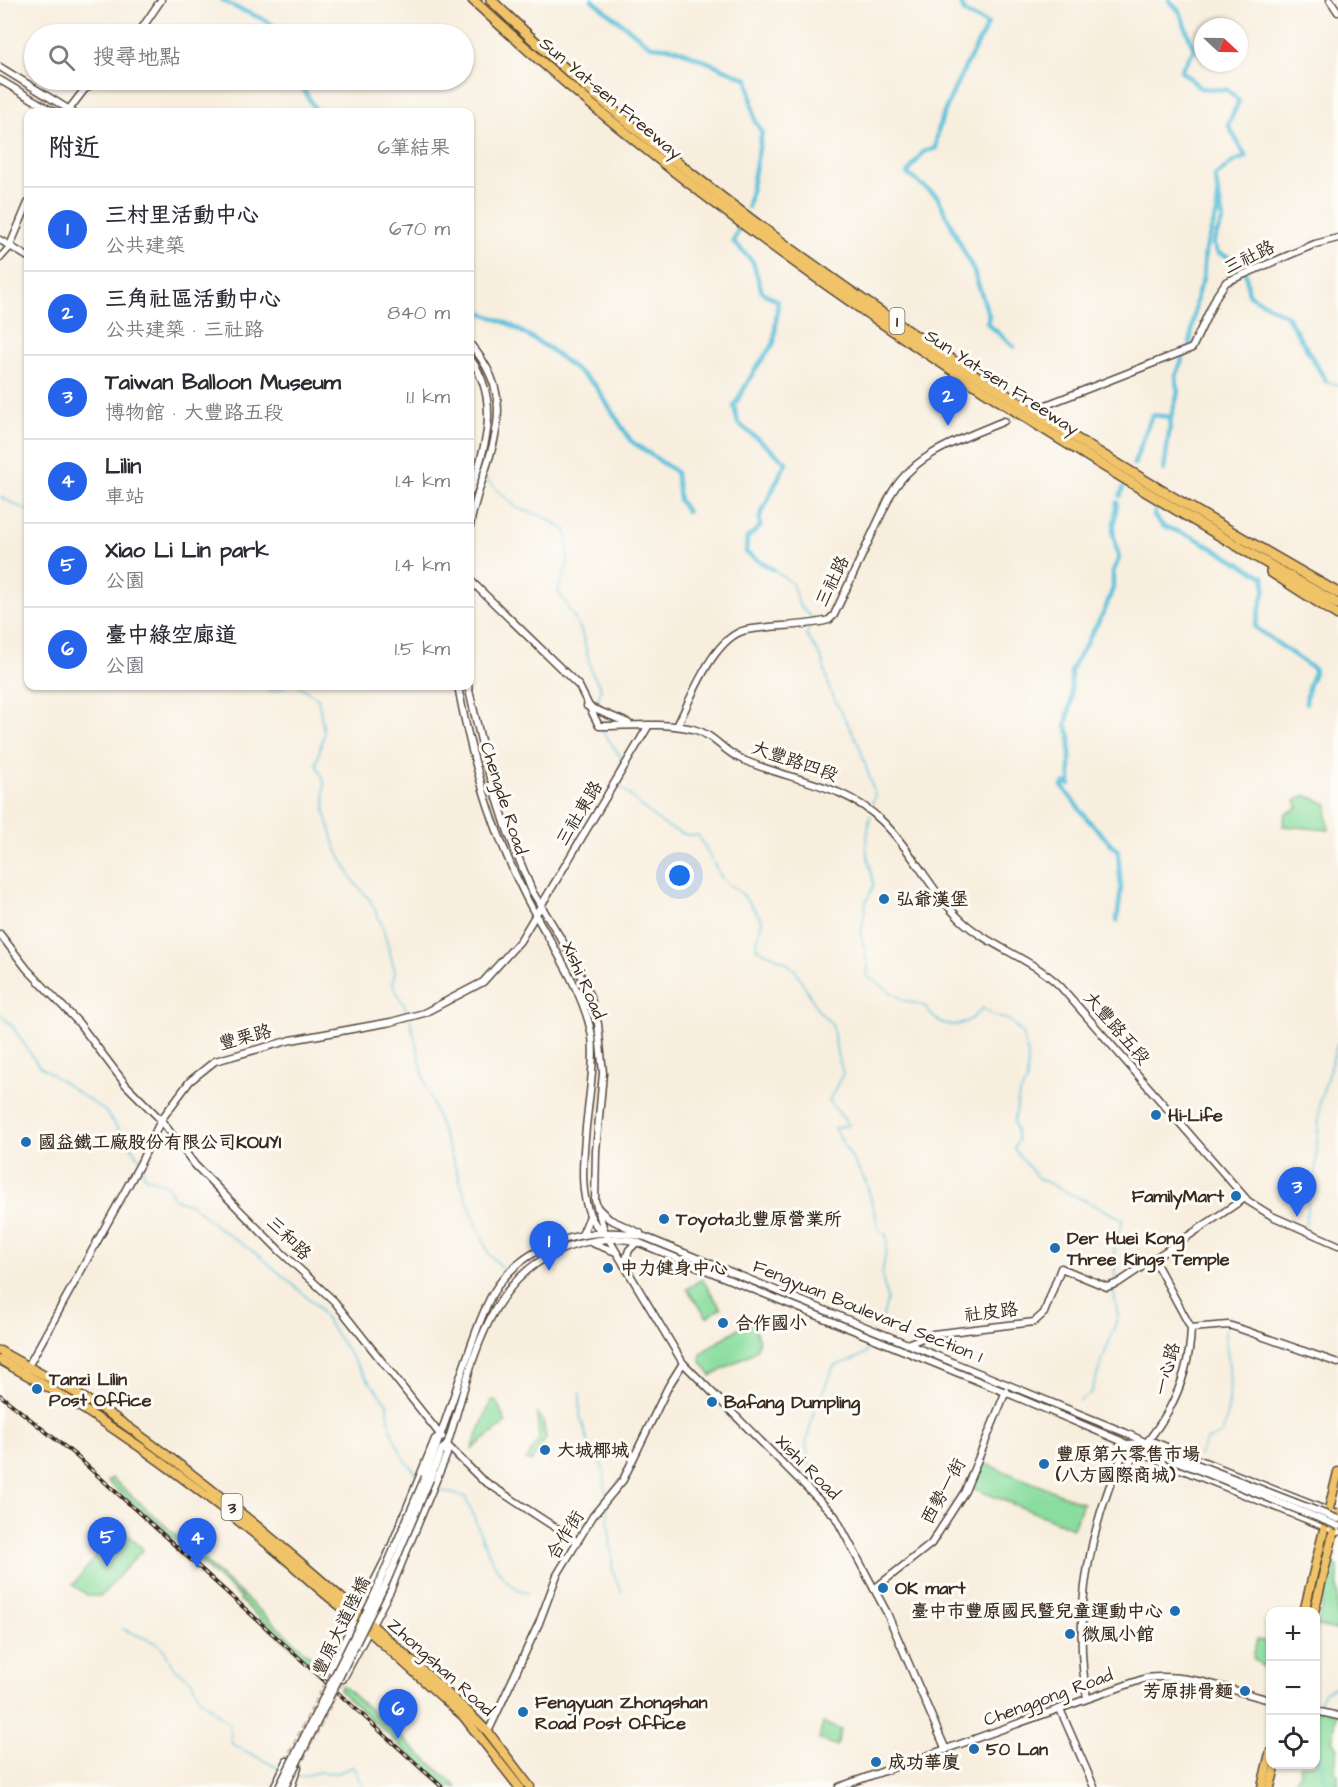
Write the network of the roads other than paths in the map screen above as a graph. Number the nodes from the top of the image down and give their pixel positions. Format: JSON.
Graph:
{"nodes":[{"id":1,"x":161,"y":0,"type":"edge"},
{"id":2,"x":473,"y":0,"type":"edge"},
{"id":3,"x":491,"y":0,"type":"edge"},
{"id":4,"x":1330,"y":0,"type":"edge"},
{"id":5,"x":1338,"y":12,"type":"edge"},
{"id":6,"x":145,"y":24,"type":"edge"},
{"id":7,"x":0,"y":68,"type":"edge"},
{"id":8,"x":0,"y":80,"type":"edge"},
{"id":9,"x":24,"y":83,"type":"edge"},
{"id":10,"x":34,"y":90,"type":"edge"},
{"id":11,"x":88,"y":90,"type":"edge"},
{"id":12,"x":47,"y":108,"type":"edge"},
{"id":13,"x":63,"y":108,"type":"edge"},
{"id":14,"x":72,"y":108,"type":"edge"},
{"id":15,"x":24,"y":212,"type":"edge"},
{"id":16,"x":1338,"y":238,"type":"edge"},
{"id":17,"x":0,"y":240,"type":"edge"},
{"id":18,"x":9,"y":248,"type":"junction"},
{"id":19,"x":24,"y":255,"type":"edge"},
{"id":20,"x":0,"y":258,"type":"edge"},
{"id":21,"x":474,"y":350,"type":"edge"},
{"id":22,"x":474,"y":365,"type":"edge"},
{"id":23,"x":1041,"y":407,"type":"tunnel mouth"},
{"id":24,"x":1004,"y":421,"type":"tunnel mouth"},
{"id":25,"x":474,"y":481,"type":"edge"},
{"id":26,"x":474,"y":512,"type":"edge"},
{"id":27,"x":1232,"y":545,"type":"junction"},
{"id":28,"x":474,"y":584,"type":"edge"},
{"id":29,"x":1338,"y":593,"type":"edge"},
{"id":30,"x":1338,"y":604,"type":"edge"},
{"id":31,"x":1338,"y":615,"type":"edge"},
{"id":32,"x":459,"y":690,"type":"edge"},
{"id":33,"x":469,"y":690,"type":"edge"},
{"id":34,"x":587,"y":706,"type":"junction"},
{"id":35,"x":628,"y":723,"type":"junction"},
{"id":36,"x":649,"y":725,"type":"junction"},
{"id":37,"x":677,"y":726,"type":"junction"},
{"id":38,"x":881,"y":820,"type":"joint"},
{"id":39,"x":541,"y":908,"type":"junction"},
{"id":40,"x":536,"y":916,"type":"junction"},
{"id":41,"x":0,"y":934,"type":"edge"},
{"id":42,"x":160,"y":1120,"type":"junction"},
{"id":43,"x":1245,"y":1198,"type":"junction"},
{"id":44,"x":595,"y":1200,"type":"junction"},
{"id":45,"x":590,"y":1215,"type":"junction"},
{"id":46,"x":582,"y":1235,"type":"junction"},
{"id":47,"x":606,"y":1236,"type":"junction"},
{"id":48,"x":645,"y":1237,"type":"junction"},
{"id":49,"x":588,"y":1242,"type":"junction"},
{"id":50,"x":637,"y":1242,"type":"junction"},
{"id":51,"x":1338,"y":1245,"type":"edge"},
{"id":52,"x":616,"y":1252,"type":"junction"},
{"id":53,"x":1153,"y":1258,"type":"junction"},
{"id":54,"x":624,"y":1265,"type":"junction"},
{"id":55,"x":1191,"y":1328,"type":"junction"},
{"id":56,"x":907,"y":1344,"type":"junction"},
{"id":57,"x":895,"y":1348,"type":"junction"},
{"id":58,"x":0,"y":1352,"type":"edge"},
{"id":59,"x":0,"y":1360,"type":"edge"},
{"id":60,"x":683,"y":1363,"type":"junction"},
{"id":61,"x":1338,"y":1363,"type":"edge"},
{"id":62,"x":26,"y":1370,"type":"junction"},
{"id":63,"x":1008,"y":1385,"type":"junction"},
{"id":64,"x":1005,"y":1392,"type":"junction"},
{"id":65,"x":441,"y":1435,"type":"junction"},
{"id":66,"x":1146,"y":1442,"type":"junction"},
{"id":67,"x":1128,"y":1444,"type":"junction"},
{"id":68,"x":447,"y":1445,"type":"junction"},
{"id":69,"x":1142,"y":1450,"type":"junction"},
{"id":70,"x":1167,"y":1455,"type":"junction"},
{"id":71,"x":1338,"y":1472,"type":"edge"},
{"id":72,"x":428,"y":1478,"type":"junction"},
{"id":73,"x":1110,"y":1483,"type":"junction"},
{"id":74,"x":1336,"y":1515,"type":"edge"},
{"id":75,"x":1333,"y":1528,"type":"edge"},
{"id":76,"x":576,"y":1542,"type":"junction"},
{"id":77,"x":874,"y":1589,"type":"junction"},
{"id":78,"x":1305,"y":1607,"type":"edge"},
{"id":79,"x":1315,"y":1607,"type":"edge"},
{"id":80,"x":357,"y":1617,"type":"junction"},
{"id":81,"x":370,"y":1629,"type":"junction"},
{"id":82,"x":353,"y":1630,"type":"dead end"},
{"id":83,"x":359,"y":1644,"type":"dead end"},
{"id":84,"x":1087,"y":1698,"type":"junction"},
{"id":85,"x":1266,"y":1699,"type":"edge"},
{"id":86,"x":1060,"y":1709,"type":"junction"},
{"id":87,"x":1320,"y":1712,"type":"edge"},
{"id":88,"x":1338,"y":1716,"type":"edge"},
{"id":89,"x":488,"y":1732,"type":"junction"},
{"id":90,"x":946,"y":1750,"type":"junction"},
{"id":91,"x":287,"y":1761,"type":"tunnel mouth"},
{"id":92,"x":298,"y":1767,"type":"tunnel mouth"},
{"id":93,"x":1266,"y":1769,"type":"edge"},
{"id":94,"x":1275,"y":1769,"type":"edge"},
{"id":95,"x":274,"y":1787,"type":"edge"},
{"id":96,"x":279,"y":1787,"type":"edge"},
{"id":97,"x":285,"y":1787,"type":"edge"},
{"id":98,"x":291,"y":1787,"type":"edge"},
{"id":99,"x":519,"y":1787,"type":"edge"},
{"id":100,"x":530,"y":1787,"type":"edge"},
{"id":101,"x":839,"y":1787,"type":"edge"},
{"id":102,"x":1094,"y":1787,"type":"edge"},
{"id":103,"x":1262,"y":1787,"type":"edge"},
{"id":104,"x":1270,"y":1787,"type":"edge"}],
"edges":[{"from":1,"to":6,"type":"street"},
{"from":2,"to":27,"type":"highway","name":"Sun Yat-sen Freeway","number":"1"},
{"from":3,"to":29,"type":"highway","name":"Sun Yat-sen Freeway","number":"1"},
{"from":4,"to":5,"type":"street"},
{"from":7,"to":9,"type":"street"},
{"from":8,"to":12,"type":"street"},
{"from":10,"to":13,"type":"street"},
{"from":11,"to":14,"type":"street"},
{"from":15,"to":18,"type":"street"},
{"from":16,"to":23,"type":"street","name":"三社路"},
{"from":17,"to":18,"type":"street"},
{"from":18,"to":19,"type":"street"},
{"from":18,"to":20,"type":"street"},
{"from":21,"to":26,"type":"street"},
{"from":22,"to":25,"type":"street"},
{"from":24,"to":37,"type":"street","name":"三社路"},
{"from":27,"to":30,"type":"highway","name":"Sun Yat-sen Freeway","number":"1"},
{"from":27,"to":31,"type":"highway"},
{"from":28,"to":34,"type":"street","name":"大豐路四段"},
{"from":32,"to":40,"type":"street","name":"Chengde Road"},
{"from":33,"to":39,"type":"street","name":"Chengde Road"},
{"from":34,"to":35,"type":"street","name":"大豐路四段"},
{"from":34,"to":35,"type":"street","name":"大豐路四段"},
{"from":35,"to":36,"type":"street","name":"大豐路四段"},
{"from":36,"to":37,"type":"street","name":"大豐路四段"},
{"from":36,"to":39,"type":"street","name":"三社東路"},
{"from":37,"to":38,"type":"street","name":"大豐路四段"},
{"from":38,"to":43,"type":"street","name":"大豐路五段"},
{"from":39,"to":40,"type":"street","name":"三社東路"},
{"from":39,"to":44,"type":"street","name":"Xishi Road"},
{"from":40,"to":42,"type":"street","name":"豐栗路"},
{"from":40,"to":45,"type":"street","name":"Xishi Road"},
{"from":41,"to":42,"type":"street","name":"三和路"},
{"from":42,"to":62,"type":"street","name":"豐栗路"},
{"from":42,"to":65,"type":"street","name":"三和路"},
{"from":43,"to":51,"type":"street","name":"大豐路五段"},
{"from":43,"to":53,"type":"street","name":"社皮路"},
{"from":44,"to":47,"type":"street","name":"Xishi Road"},
{"from":44,"to":48,"type":"street"},
{"from":45,"to":46,"type":"street"},
{"from":45,"to":47,"type":"street","name":"Xishi Road"},
{"from":46,"to":47,"type":"street","name":"Fengyuan Boulevard Section 1"},
{"from":46,"to":65,"type":"street","name":"Fengyuan Boulevard Section 1"},
{"from":47,"to":48,"type":"street","name":"Fengyuan Boulevard Section 1"},
{"from":47,"to":49,"type":"street","name":"Fengyuan Boulevard Section 1"},
{"from":47,"to":50,"type":"street","name":"Fengyuan Boulevard Section 1"},
{"from":47,"to":52,"type":"street","name":"Xishi Road"},
{"from":48,"to":56,"type":"street","name":"Fengyuan Boulevard Section 1"},
{"from":49,"to":52,"type":"street"},
{"from":49,"to":68,"type":"street","name":"Fengyuan Boulevard Section 1"},
{"from":50,"to":54,"type":"street"},
{"from":50,"to":57,"type":"street","name":"Fengyuan Boulevard Section 1"},
{"from":52,"to":54,"type":"street","name":"Xishi Road"},
{"from":53,"to":55,"type":"street","name":"一心路"},
{"from":53,"to":56,"type":"street","name":"社皮路"},
{"from":54,"to":60,"type":"street","name":"Xishi Road"},
{"from":55,"to":61,"type":"street"},
{"from":55,"to":66,"type":"street","name":"一心路"},
{"from":56,"to":57,"type":"street","name":"社皮路"},
{"from":56,"to":63,"type":"street","name":"Fengyuan Boulevard Section 1"},
{"from":57,"to":64,"type":"street","name":"Fengyuan Boulevard Section 1"},
{"from":58,"to":62,"type":"main road","number":"3"},
{"from":59,"to":62,"type":"main road","number":"3"},
{"from":60,"to":76,"type":"street","name":"合作街"},
{"from":60,"to":77,"type":"street","name":"Xishi Road"},
{"from":62,"to":80,"type":"main road","name":"Zhongshan Road","number":"3"},
{"from":63,"to":64,"type":"street","name":"西勢一街"},
{"from":63,"to":66,"type":"street","name":"Fengyuan Boulevard Section 1"},
{"from":64,"to":67,"type":"street","name":"Fengyuan Boulevard Section 1"},
{"from":64,"to":77,"type":"street","name":"西勢一街"},
{"from":65,"to":68,"type":"street","name":"三和路"},
{"from":65,"to":72,"type":"street","name":"Fengyuan Boulevard Section 1"},
{"from":65,"to":80,"type":"street","name":"Fengyuan Boulevard Section 1"},
{"from":66,"to":67,"type":"street"},
{"from":66,"to":69,"type":"street","name":"一心路"},
{"from":66,"to":70,"type":"street","name":"Fengyuan Boulevard Section 1"},
{"from":66,"to":74,"type":"street","name":"Fengyuan Boulevard Section 1"},
{"from":67,"to":69,"type":"street","name":"Fengyuan Boulevard Section 1"},
{"from":67,"to":73,"type":"street"},
{"from":68,"to":72,"type":"street","name":"Fengyuan Boulevard Section 1"},
{"from":68,"to":76,"type":"street","name":"三和路"},
{"from":68,"to":81,"type":"street","name":"Fengyuan Boulevard Section 1"},
{"from":69,"to":70,"type":"street","name":"Fengyuan Boulevard Section 1"},
{"from":69,"to":73,"type":"street","name":"一心路"},
{"from":69,"to":75,"type":"street","name":"Fengyuan Boulevard Section 1"},
{"from":70,"to":74,"type":"street","bridge":true},
{"from":70,"to":75,"type":"street","bridge":true},
{"from":71,"to":74,"type":"main road"},
{"from":72,"to":96,"type":"street","name":"豐原大道陸橋","bridge":true},
{"from":72,"to":97,"type":"street","name":"豐原大道陸橋","bridge":true},
{"from":73,"to":84,"type":"street"},
{"from":74,"to":75,"type":"main road"},
{"from":75,"to":78,"type":"main road"},
{"from":75,"to":79,"type":"main road"},
{"from":76,"to":89,"type":"street","name":"合作街"},
{"from":77,"to":90,"type":"street","name":"Xishi Road"},
{"from":80,"to":81,"type":"main road","name":"Zhongshan Road","number":"3"},
{"from":80,"to":81,"type":"street"},
{"from":80,"to":82,"type":"street"},
{"from":81,"to":83,"type":"street"},
{"from":81,"to":89,"type":"main road","name":"Zhongshan Road","number":"3"},
{"from":81,"to":99,"type":"main road","name":"Zhongshan Road","number":"3"},
{"from":84,"to":85,"type":"street","name":"Chenggong Road"},
{"from":84,"to":86,"type":"street","name":"Chenggong Road"},
{"from":86,"to":90,"type":"street","name":"Chenggong Road"},
{"from":86,"to":102,"type":"street"},
{"from":87,"to":88,"type":"street"},
{"from":89,"to":100,"type":"main road","name":"Zhongshan Road","number":"3"},
{"from":90,"to":101,"type":"street","name":"Chenggong Road"},
{"from":91,"to":95,"type":"street"},
{"from":92,"to":98,"type":"street"},
{"from":93,"to":103,"type":"main road"},
{"from":94,"to":104,"type":"main road"}]}
